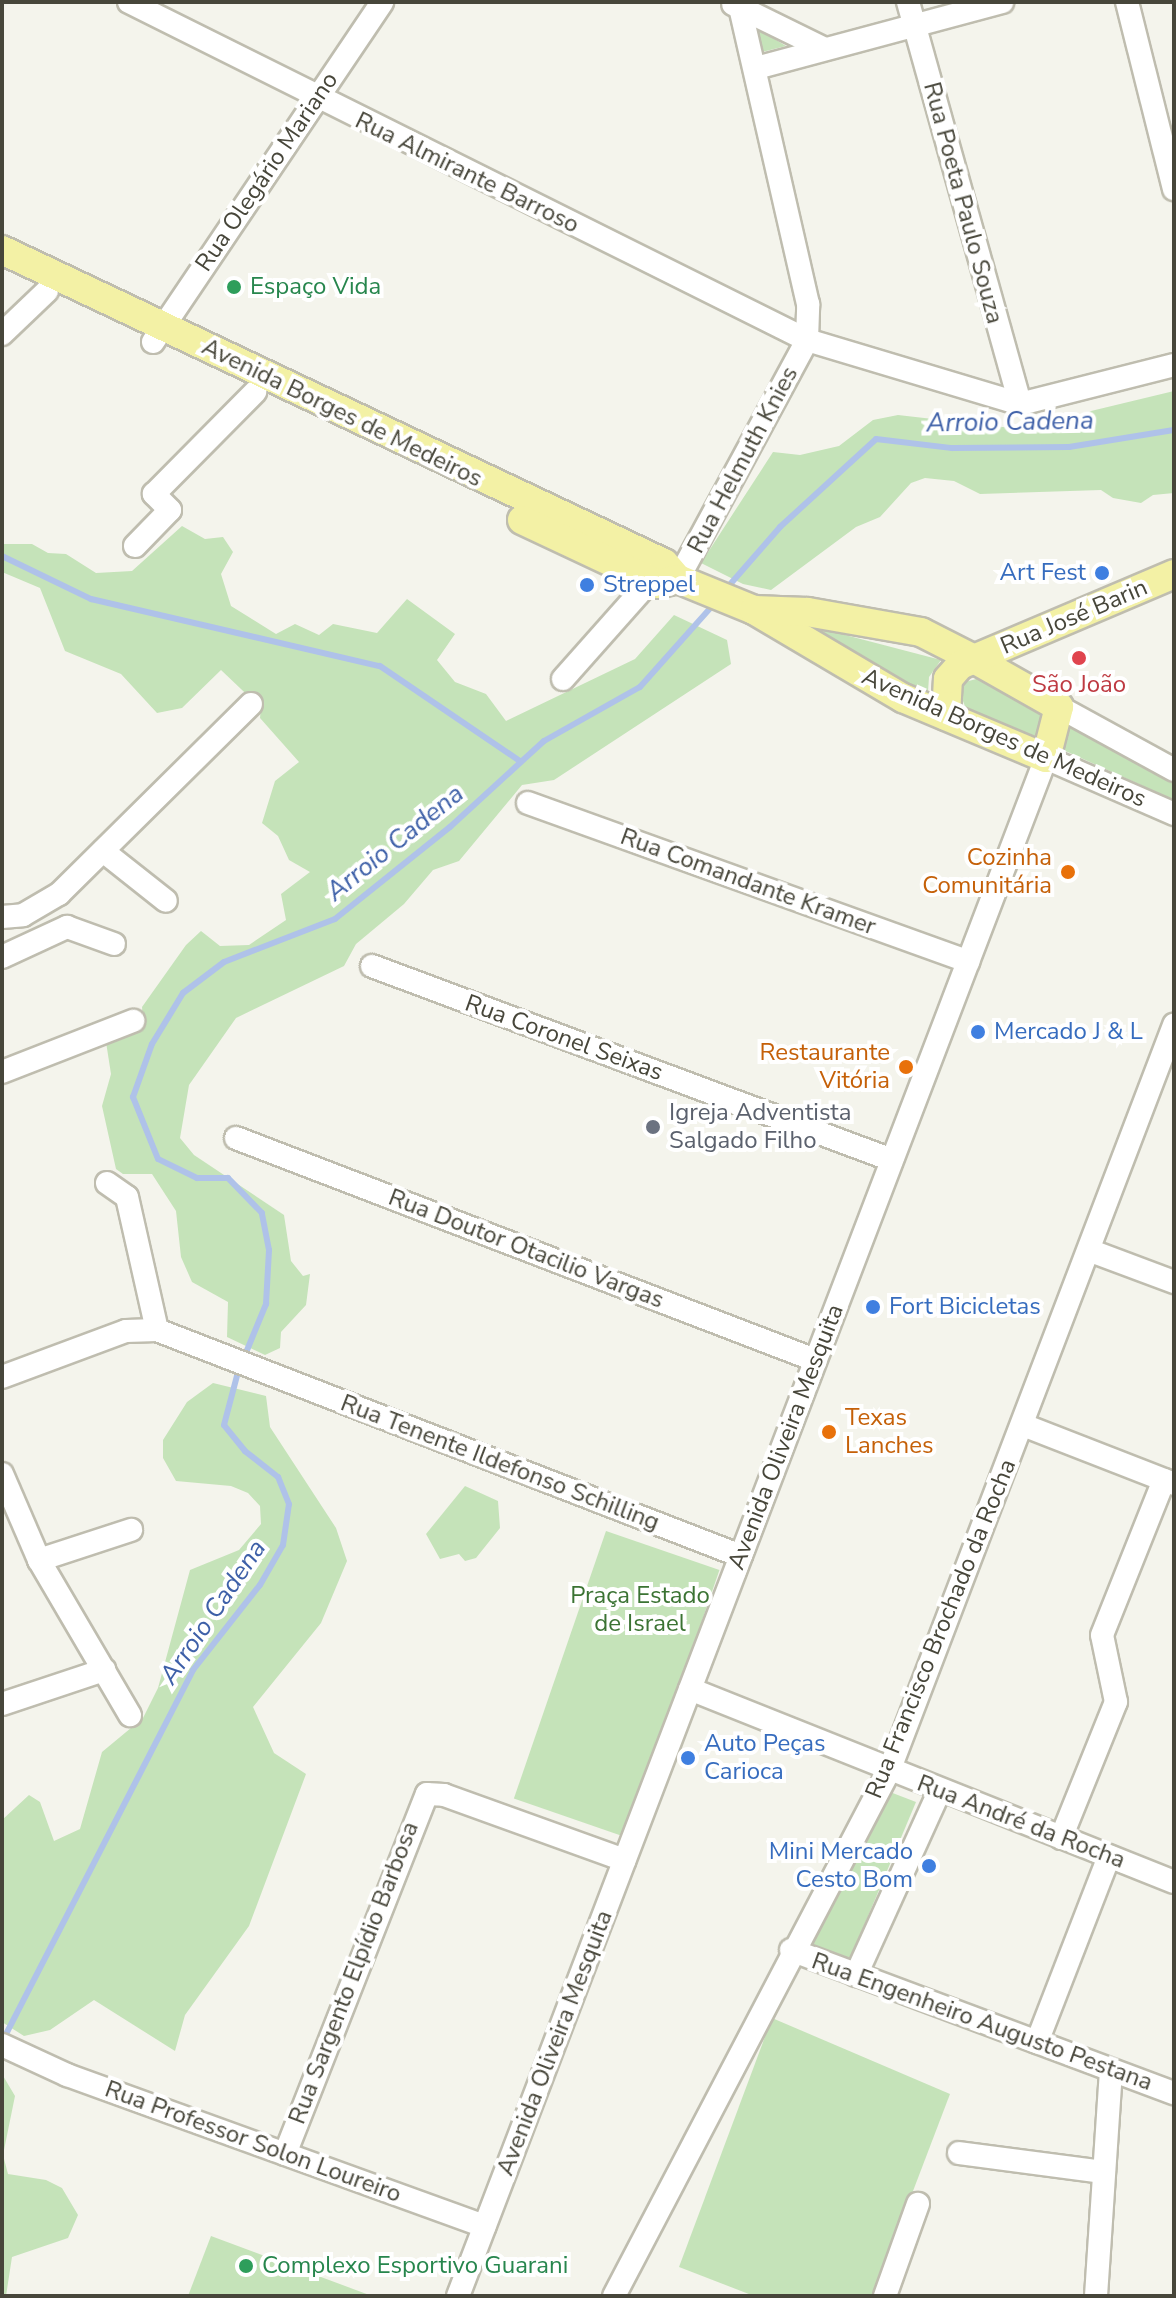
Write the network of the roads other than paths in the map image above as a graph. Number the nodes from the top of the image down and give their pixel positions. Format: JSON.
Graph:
{"nodes":[{"id":1,"x":129,"y":2,"type":"edge"},
{"id":2,"x":382,"y":2,"type":"edge"},
{"id":3,"x":908,"y":2,"type":"edge"},
{"id":4,"x":1002,"y":2,"type":"edge"},
{"id":5,"x":1127,"y":2,"type":"edge"},
{"id":6,"x":735,"y":5,"type":"edge"},
{"id":7,"x":915,"y":25,"type":"junction"},
{"id":8,"x":825,"y":49,"type":"junction"},
{"id":9,"x":756,"y":68,"type":"junction"},
{"id":10,"x":316,"y":99,"type":"junction"},
{"id":11,"x":1174,"y":189,"type":"edge"},
{"id":12,"x":2,"y":250,"type":"edge"},
{"id":13,"x":2,"y":269,"type":"edge"},
{"id":14,"x":47,"y":291,"type":"junction"},
{"id":15,"x":2,"y":334,"type":"edge"},
{"id":16,"x":158,"y":335,"type":"junction"},
{"id":17,"x":807,"y":340,"type":"junction"},
{"id":18,"x":1174,"y":365,"type":"edge"},
{"id":19,"x":255,"y":392,"type":"junction"},
{"id":20,"x":1020,"y":404,"type":"junction"},
{"id":21,"x":135,"y":546,"type":"dead end"},
{"id":22,"x":1174,"y":574,"type":"edge"},
{"id":23,"x":650,"y":581,"type":"junction"},
{"id":24,"x":685,"y":582,"type":"junction"},
{"id":25,"x":754,"y":610,"type":"junction"},
{"id":26,"x":974,"y":659,"type":"junction"},
{"id":27,"x":563,"y":679,"type":"dead end"},
{"id":28,"x":251,"y":704,"type":"dead end"},
{"id":29,"x":1059,"y":707,"type":"junction"},
{"id":30,"x":946,"y":716,"type":"junction"},
{"id":31,"x":1046,"y":758,"type":"junction"},
{"id":32,"x":1174,"y":770,"type":"edge"},
{"id":33,"x":528,"y":803,"type":"dead end"},
{"id":34,"x":1174,"y":814,"type":"edge"},
{"id":35,"x":103,"y":851,"type":"junction"},
{"id":36,"x":166,"y":901,"type":"dead end"},
{"id":37,"x":12,"y":916,"type":"edge"},
{"id":38,"x":38,"y":941,"type":"junction"},
{"id":39,"x":114,"y":944,"type":"dead end"},
{"id":40,"x":2,"y":957,"type":"edge"},
{"id":41,"x":968,"y":961,"type":"junction"},
{"id":42,"x":372,"y":966,"type":"dead end"},
{"id":43,"x":133,"y":1021,"type":"dead end"},
{"id":44,"x":1174,"y":1025,"type":"edge"},
{"id":45,"x":2,"y":1072,"type":"edge"},
{"id":46,"x":236,"y":1138,"type":"dead end"},
{"id":47,"x":892,"y":1160,"type":"junction"},
{"id":48,"x":107,"y":1183,"type":"dead end"},
{"id":49,"x":1091,"y":1251,"type":"junction"},
{"id":50,"x":1174,"y":1282,"type":"edge"},
{"id":51,"x":157,"y":1330,"type":"junction"},
{"id":52,"x":815,"y":1360,"type":"junction"},
{"id":53,"x":2,"y":1377,"type":"edge"},
{"id":54,"x":1023,"y":1425,"type":"junction"},
{"id":55,"x":2,"y":1474,"type":"edge"},
{"id":56,"x":1169,"y":1482,"type":"edge"},
{"id":57,"x":131,"y":1530,"type":"dead end"},
{"id":58,"x":741,"y":1556,"type":"junction"},
{"id":59,"x":39,"y":1560,"type":"junction"},
{"id":60,"x":104,"y":1670,"type":"junction"},
{"id":61,"x":690,"y":1689,"type":"junction"},
{"id":62,"x":2,"y":1704,"type":"edge"},
{"id":63,"x":130,"y":1715,"type":"dead end"},
{"id":64,"x":889,"y":1771,"type":"junction"},
{"id":65,"x":940,"y":1790,"type":"junction"},
{"id":66,"x":1061,"y":1838,"type":"junction"},
{"id":67,"x":1109,"y":1856,"type":"junction"},
{"id":68,"x":625,"y":1860,"type":"junction"},
{"id":69,"x":1174,"y":1882,"type":"edge"},
{"id":70,"x":791,"y":1950,"type":"junction"},
{"id":71,"x":856,"y":1975,"type":"junction"},
{"id":72,"x":1037,"y":2042,"type":"junction"},
{"id":73,"x":12,"y":2051,"type":"edge"},
{"id":74,"x":1111,"y":2070,"type":"junction"},
{"id":75,"x":1174,"y":2093,"type":"edge"},
{"id":76,"x":959,"y":2153,"type":"dead end"},
{"id":77,"x":285,"y":2154,"type":"junction"},
{"id":78,"x":1104,"y":2172,"type":"junction"},
{"id":79,"x":918,"y":2204,"type":"dead end"},
{"id":80,"x":485,"y":2226,"type":"junction"},
{"id":81,"x":458,"y":2296,"type":"edge"},
{"id":82,"x":614,"y":2296,"type":"edge"},
{"id":83,"x":885,"y":2296,"type":"edge"},
{"id":84,"x":1096,"y":2296,"type":"edge"}],
"edges":[{"from":1,"to":10,"type":"street","name":"Rua Almirante Barroso"},
{"from":2,"to":10,"type":"street","name":"Rua Olegário Mariano"},
{"from":3,"to":7,"type":"street","name":"Rua Poeta Paulo Souza"},
{"from":4,"to":7,"type":"street"},
{"from":5,"to":11,"type":"street"},
{"from":6,"to":8,"type":"street"},
{"from":6,"to":9,"type":"street"},
{"from":7,"to":8,"type":"street"},
{"from":7,"to":20,"type":"street","name":"Rua Poeta Paulo Souza"},
{"from":8,"to":9,"type":"street"},
{"from":9,"to":17,"type":"street"},
{"from":10,"to":16,"type":"street","name":"Rua Olegário Mariano"},
{"from":10,"to":17,"type":"street","name":"Rua Almirante Barroso"},
{"from":12,"to":16,"type":"main road","name":"Avenida Borges de Medeiros"},
{"from":13,"to":14,"type":"main road","name":"Avenida Borges de Medeiros"},
{"from":14,"to":15,"type":"street"},
{"from":14,"to":16,"type":"main road","name":"Avenida Borges de Medeiros"},
{"from":16,"to":19,"type":"main road","name":"Avenida Borges de Medeiros"},
{"from":16,"to":24,"type":"main road","name":"Avenida Borges de Medeiros"},
{"from":17,"to":20,"type":"street","name":"Rua Almirante Barroso"},
{"from":17,"to":24,"type":"street","name":"Rua Helmuth Knies"},
{"from":18,"to":20,"type":"street"},
{"from":19,"to":21,"type":"street"},
{"from":19,"to":23,"type":"main road","name":"Avenida Borges de Medeiros"},
{"from":22,"to":26,"type":"main road","name":"Rua José Barin"},
{"from":23,"to":24,"type":"main road","name":"Avenida Borges de Medeiros"},
{"from":23,"to":27,"type":"street"},
{"from":24,"to":25,"type":"main road","name":"Avenida Borges de Medeiros"},
{"from":25,"to":26,"type":"main road","name":"Avenida Borges de Medeiros"},
{"from":25,"to":30,"type":"main road","name":"Avenida Borges de Medeiros"},
{"from":26,"to":29,"type":"main road","name":"Avenida Borges de Medeiros"},
{"from":26,"to":30,"type":"main road"},
{"from":28,"to":35,"type":"street"},
{"from":29,"to":31,"type":"main road"},
{"from":29,"to":32,"type":"street","name":"Avenida Borges de Medeiros"},
{"from":30,"to":31,"type":"main road","name":"Avenida Borges de Medeiros"},
{"from":31,"to":34,"type":"street","name":"Avenida Borges de Medeiros"},
{"from":31,"to":41,"type":"street","name":"Avenida Oliveira Mesquita"},
{"from":33,"to":41,"type":"street","name":"Rua Comandante Kramer"},
{"from":35,"to":36,"type":"street"},
{"from":35,"to":37,"type":"street"},
{"from":37,"to":38,"type":"street"},
{"from":38,"to":39,"type":"street"},
{"from":38,"to":40,"type":"street"},
{"from":41,"to":47,"type":"street","name":"Avenida Oliveira Mesquita"},
{"from":42,"to":47,"type":"street","name":"Rua Coronel Seixas"},
{"from":43,"to":45,"type":"street"},
{"from":44,"to":49,"type":"street","name":"Rua Francisco Brochado da Rocha"},
{"from":46,"to":52,"type":"street","name":"Rua Doutor Otacilio Vargas"},
{"from":47,"to":52,"type":"street","name":"Avenida Oliveira Mesquita"},
{"from":48,"to":51,"type":"street"},
{"from":49,"to":50,"type":"street"},
{"from":49,"to":54,"type":"street","name":"Rua Francisco Brochado da Rocha"},
{"from":51,"to":53,"type":"street"},
{"from":51,"to":58,"type":"street","name":"Rua Tenente Ildefonso Schilling"},
{"from":52,"to":58,"type":"street","name":"Avenida Oliveira Mesquita"},
{"from":54,"to":56,"type":"street"},
{"from":54,"to":64,"type":"street","name":"Rua Francisco Brochado da Rocha"},
{"from":55,"to":59,"type":"street"},
{"from":56,"to":66,"type":"street"},
{"from":57,"to":59,"type":"street"},
{"from":58,"to":61,"type":"street","name":"Avenida Oliveira Mesquita"},
{"from":59,"to":60,"type":"street"},
{"from":60,"to":62,"type":"street"},
{"from":60,"to":63,"type":"street"},
{"from":61,"to":64,"type":"street","name":"Rua André da Rocha"},
{"from":61,"to":68,"type":"street","name":"Avenida Oliveira Mesquita"},
{"from":64,"to":65,"type":"street","name":"Rua André da Rocha"},
{"from":64,"to":70,"type":"street","name":"Rua Francisco Brochado da Rocha"},
{"from":65,"to":66,"type":"street","name":"Rua André da Rocha"},
{"from":65,"to":71,"type":"street"},
{"from":66,"to":67,"type":"street","name":"Rua André da Rocha"},
{"from":67,"to":69,"type":"street","name":"Rua André da Rocha"},
{"from":67,"to":72,"type":"street"},
{"from":68,"to":77,"type":"street","name":"Rua Sargento Elpídio Barbosa"},
{"from":68,"to":80,"type":"street","name":"Avenida Oliveira Mesquita"},
{"from":70,"to":71,"type":"street","name":"Rua Engenheiro Augusto Pestana"},
{"from":70,"to":82,"type":"street","name":"Rua Francisco Brochado da Rocha"},
{"from":71,"to":72,"type":"street","name":"Rua Engenheiro Augusto Pestana"},
{"from":72,"to":74,"type":"street","name":"Rua Engenheiro Augusto Pestana"},
{"from":73,"to":77,"type":"street","name":"Rua Professor Solon Loureiro"},
{"from":74,"to":75,"type":"street","name":"Rua Engenheiro Augusto Pestana"},
{"from":74,"to":78,"type":"street"},
{"from":76,"to":78,"type":"street"},
{"from":77,"to":80,"type":"street","name":"Rua Professor Solon Loureiro"},
{"from":78,"to":84,"type":"street"},
{"from":79,"to":83,"type":"street"},
{"from":80,"to":81,"type":"street","name":"Avenida Oliveira Mesquita"}]}
